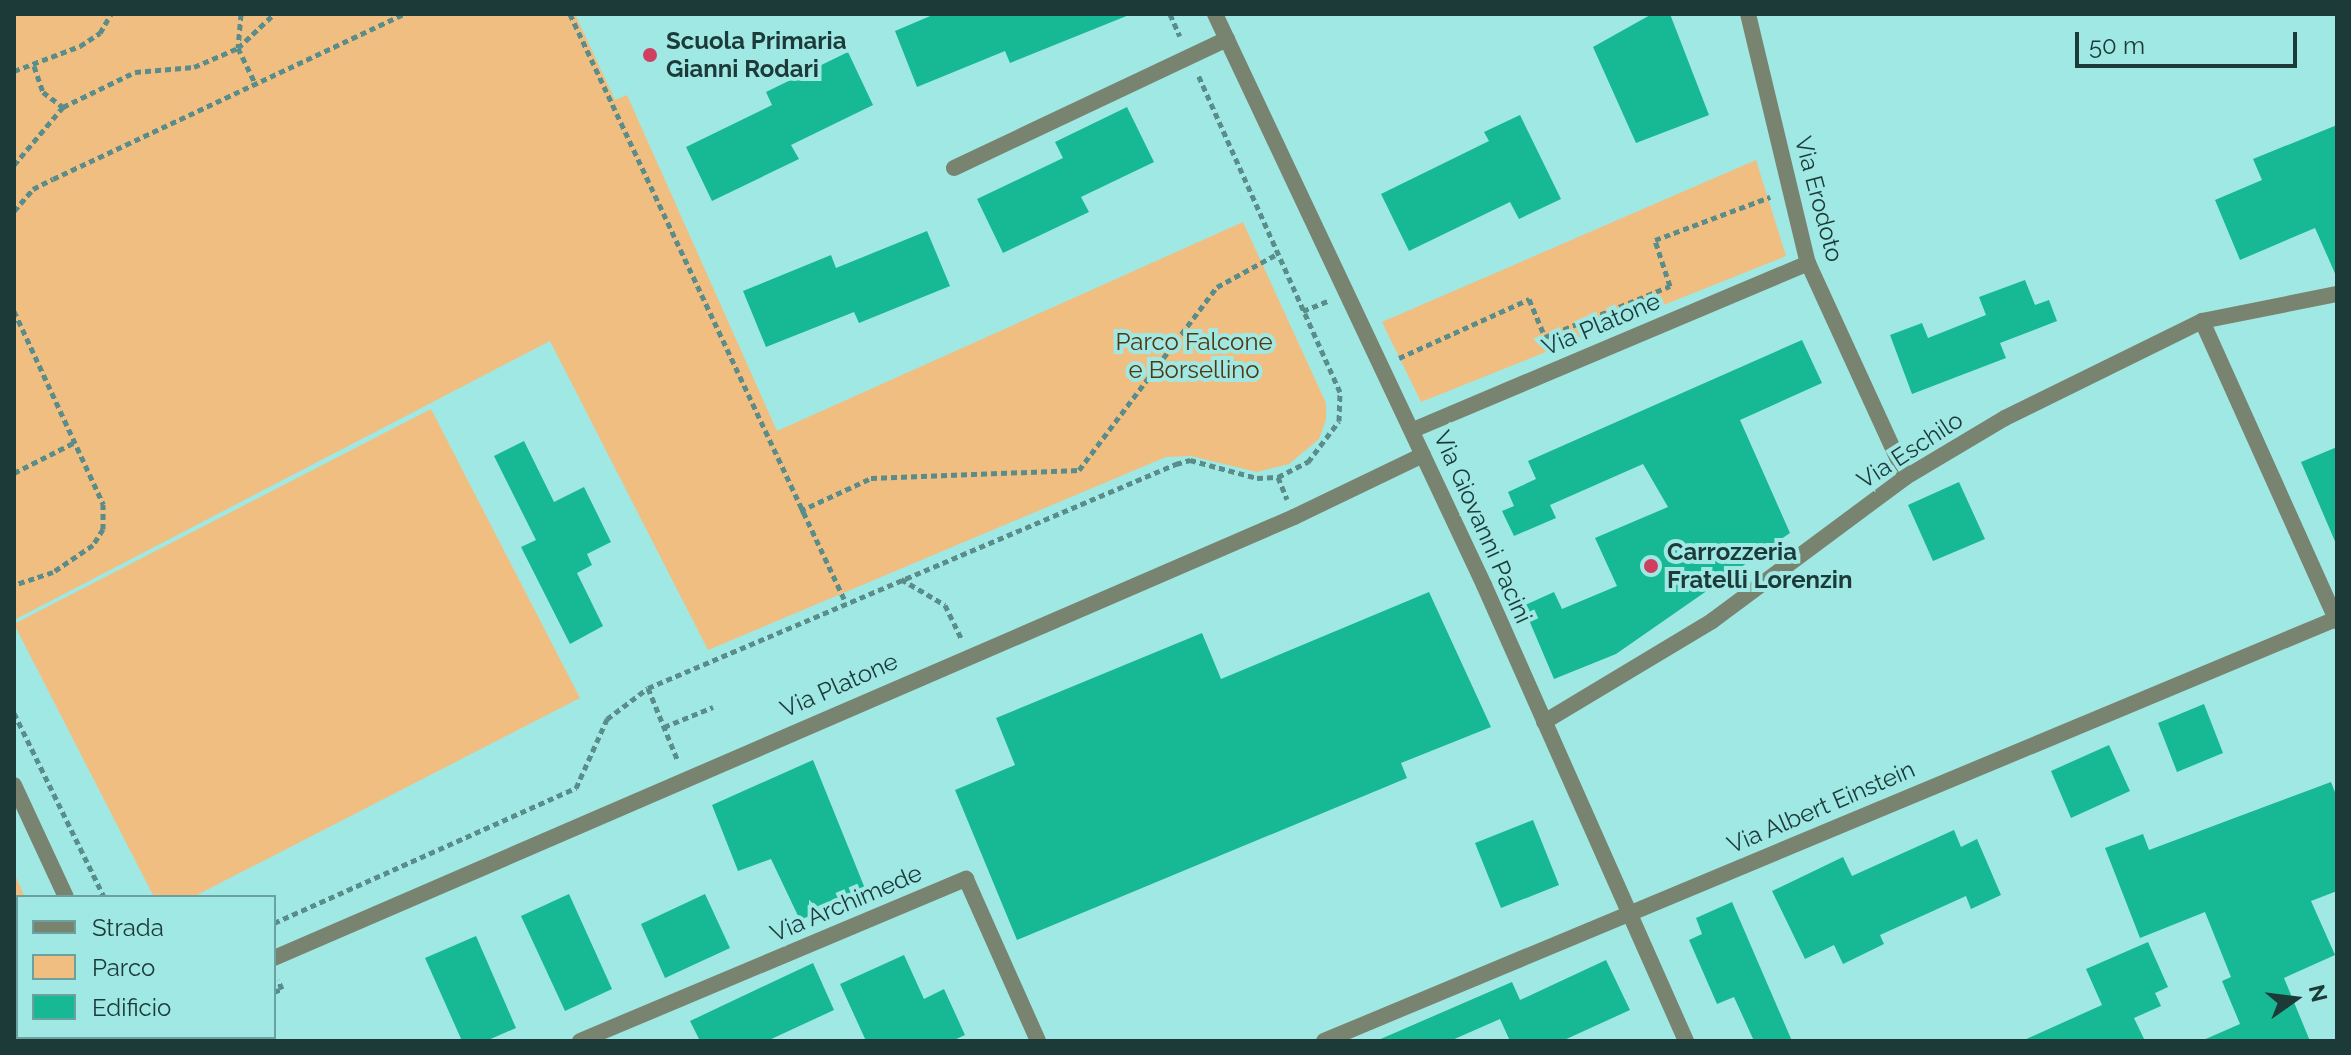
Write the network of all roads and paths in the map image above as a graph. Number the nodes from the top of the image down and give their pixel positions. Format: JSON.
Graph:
{"nodes":[{"id":1,"x":111,"y":14,"type":"edge"},
{"id":2,"x":241,"y":14,"type":"edge"},
{"id":3,"x":274,"y":14,"type":"edge"},
{"id":4,"x":403,"y":14,"type":"edge"},
{"id":5,"x":570,"y":14,"type":"edge"},
{"id":6,"x":1170,"y":14,"type":"edge"},
{"id":7,"x":1215,"y":14,"type":"edge"},
{"id":8,"x":1748,"y":14,"type":"edge"},
{"id":9,"x":1227,"y":39,"type":"junction"},
{"id":10,"x":238,"y":48,"type":"junction"},
{"id":11,"x":1190,"y":57,"type":"junction"},
{"id":12,"x":34,"y":66,"type":"junction"},
{"id":13,"x":14,"y":71,"type":"edge"},
{"id":14,"x":256,"y":85,"type":"junction"},
{"id":15,"x":63,"y":107,"type":"junction"},
{"id":16,"x":14,"y":165,"type":"edge"},
{"id":17,"x":954,"y":168,"type":"dead end"},
{"id":18,"x":1790,"y":190,"type":"junction"},
{"id":19,"x":14,"y":211,"type":"edge"},
{"id":20,"x":1277,"y":254,"type":"junction"},
{"id":21,"x":1808,"y":263,"type":"junction"},
{"id":22,"x":2337,"y":294,"type":"edge"},
{"id":23,"x":14,"y":311,"type":"edge"},
{"id":24,"x":2202,"y":321,"type":"junction"},
{"id":25,"x":1382,"y":366,"type":"junction"},
{"id":26,"x":1413,"y":430,"type":"junction"},
{"id":27,"x":75,"y":442,"type":"junction"},
{"id":28,"x":1423,"y":455,"type":"junction"},
{"id":29,"x":14,"y":473,"type":"edge"},
{"id":30,"x":1906,"y":477,"type":"junction"},
{"id":31,"x":800,"y":511,"type":"junction"},
{"id":32,"x":900,"y":578,"type":"junction"},
{"id":33,"x":14,"y":585,"type":"edge"},
{"id":34,"x":846,"y":603,"type":"junction"},
{"id":35,"x":2337,"y":620,"type":"edge"},
{"id":36,"x":969,"y":655,"type":"junction"},
{"id":37,"x":648,"y":688,"type":"junction"},
{"id":38,"x":713,"y":707,"type":"dead end"},
{"id":39,"x":14,"y":713,"type":"edge"},
{"id":40,"x":1544,"y":722,"type":"junction"},
{"id":41,"x":664,"y":727,"type":"junction"},
{"id":42,"x":686,"y":778,"type":"junction"},
{"id":43,"x":14,"y":785,"type":"edge"},
{"id":44,"x":65,"y":895,"type":"edge"},
{"id":45,"x":103,"y":895,"type":"edge"},
{"id":46,"x":1630,"y":914,"type":"junction"},
{"id":47,"x":276,"y":922,"type":"edge"},
{"id":48,"x":276,"y":957,"type":"edge"},
{"id":49,"x":276,"y":976,"type":"edge"},
{"id":50,"x":276,"y":991,"type":"edge"},
{"id":51,"x":580,"y":1041,"type":"edge"},
{"id":52,"x":1038,"y":1041,"type":"edge"},
{"id":53,"x":1324,"y":1041,"type":"edge"},
{"id":54,"x":1686,"y":1041,"type":"edge"}],
"edges":[{"from":1,"to":12,"type":"path"},
{"from":2,"to":10,"type":"path"},
{"from":3,"to":10,"type":"path"},
{"from":4,"to":14,"type":"path"},
{"from":5,"to":31,"type":"path"},
{"from":6,"to":11,"type":"path"},
{"from":7,"to":9,"type":"street","name":"Via Giovanni Pacini"},
{"from":8,"to":18,"type":"street","name":"Via Erodoto"},
{"from":9,"to":11,"type":"street"},
{"from":9,"to":25,"type":"street","name":"Via Giovanni Pacini"},
{"from":10,"to":14,"type":"path"},
{"from":10,"to":15,"type":"path"},
{"from":11,"to":17,"type":"street"},
{"from":11,"to":20,"type":"path"},
{"from":12,"to":13,"type":"path"},
{"from":12,"to":15,"type":"path"},
{"from":14,"to":19,"type":"path"},
{"from":15,"to":16,"type":"path"},
{"from":18,"to":21,"type":"street","name":"Via Erodoto"},
{"from":18,"to":25,"type":"path"},
{"from":20,"to":31,"type":"path"},
{"from":20,"to":32,"type":"path"},
{"from":21,"to":26,"type":"street","name":"Via Platone"},
{"from":21,"to":30,"type":"street","name":"Via Erodoto"},
{"from":22,"to":24,"type":"street","name":"Via Eschilo"},
{"from":23,"to":27,"type":"path"},
{"from":24,"to":30,"type":"street","name":"Via Eschilo"},
{"from":24,"to":35,"type":"street"},
{"from":25,"to":26,"type":"street","name":"Via Giovanni Pacini"},
{"from":26,"to":28,"type":"street","name":"Via Giovanni Pacini"},
{"from":27,"to":29,"type":"path"},
{"from":27,"to":33,"type":"path"},
{"from":28,"to":36,"type":"street","name":"Via Platone"},
{"from":28,"to":40,"type":"street","name":"Via Giovanni Pacini"},
{"from":30,"to":40,"type":"street","name":"Via Eschilo"},
{"from":31,"to":34,"type":"path"},
{"from":32,"to":34,"type":"path"},
{"from":32,"to":36,"type":"path"},
{"from":34,"to":37,"type":"path"},
{"from":35,"to":46,"type":"street","name":"Via Albert Einstein"},
{"from":36,"to":42,"type":"street","name":"Via Platone"},
{"from":37,"to":41,"type":"path"},
{"from":37,"to":47,"type":"path"},
{"from":38,"to":41,"type":"path"},
{"from":39,"to":45,"type":"path"},
{"from":40,"to":46,"type":"street","name":"Via Giovanni Pacini"},
{"from":41,"to":42,"type":"path"},
{"from":42,"to":48,"type":"street","name":"Via Platone"},
{"from":43,"to":44,"type":"street"},
{"from":46,"to":53,"type":"street","name":"Via Albert Einstein"},
{"from":46,"to":54,"type":"street","name":"Via Giovanni Pacini"},
{"from":49,"to":50,"type":"path"},
{"from":51,"to":52,"type":"street","name":"Via Archimede"}]}
